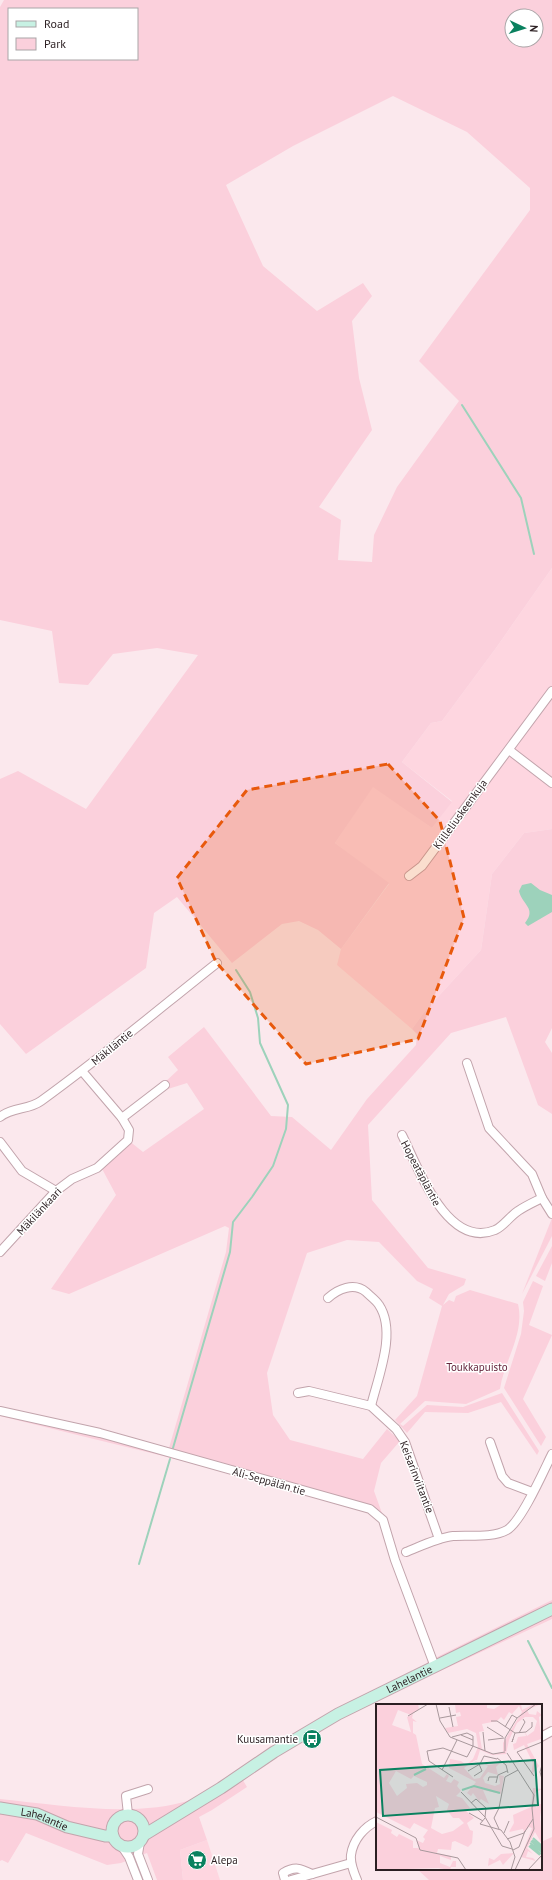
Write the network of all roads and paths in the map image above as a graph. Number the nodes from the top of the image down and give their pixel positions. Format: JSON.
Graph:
{"nodes":[{"id":1,"x":552,"y":691,"type":"edge"},
{"id":2,"x":509,"y":750,"type":"junction"},
{"id":3,"x":552,"y":783,"type":"edge"},
{"id":4,"x":409,"y":876,"type":"dead end"},
{"id":5,"x":217,"y":963,"type":"dead end"},
{"id":6,"x":467,"y":1063,"type":"dead end"},
{"id":7,"x":82,"y":1071,"type":"junction"},
{"id":8,"x":165,"y":1085,"type":"dead end"},
{"id":9,"x":0,"y":1118,"type":"edge"},
{"id":10,"x":122,"y":1118,"type":"junction"},
{"id":11,"x":402,"y":1136,"type":"dead end"},
{"id":12,"x":0,"y":1142,"type":"edge"},
{"id":13,"x":56,"y":1191,"type":"junction"},
{"id":14,"x":542,"y":1198,"type":"junction"},
{"id":15,"x":552,"y":1214,"type":"edge"},
{"id":16,"x":0,"y":1252,"type":"edge"},
{"id":17,"x":328,"y":1298,"type":"dead end"},
{"id":18,"x":298,"y":1393,"type":"dead end"},
{"id":19,"x":371,"y":1406,"type":"junction"},
{"id":20,"x":0,"y":1411,"type":"edge"},
{"id":21,"x":490,"y":1442,"type":"dead end"},
{"id":22,"x":552,"y":1454,"type":"edge"},
{"id":23,"x":532,"y":1492,"type":"junction"},
{"id":24,"x":439,"y":1539,"type":"junction"},
{"id":25,"x":406,"y":1552,"type":"dead end"},
{"id":26,"x":552,"y":1609,"type":"edge"},
{"id":27,"x":435,"y":1667,"type":"junction"},
{"id":28,"x":552,"y":1731,"type":"edge"},
{"id":29,"x":542,"y":1736,"type":"edge"},
{"id":30,"x":148,"y":1789,"type":"dead end"},
{"id":31,"x":0,"y":1808,"type":"edge"},
{"id":32,"x":128,"y":1814,"type":"junction"},
{"id":33,"x":168,"y":1819,"type":"junction"},
{"id":34,"x":376,"y":1821,"type":"edge"},
{"id":35,"x":142,"y":1822,"type":"junction"},
{"id":36,"x":113,"y":1831,"type":"junction"},
{"id":37,"x":142,"y":1838,"type":"junction"},
{"id":38,"x":121,"y":1845,"type":"junction"},
{"id":39,"x":351,"y":1863,"type":"junction"},
{"id":40,"x":312,"y":1874,"type":"junction"},
{"id":41,"x":138,"y":1880,"type":"edge"},
{"id":42,"x":148,"y":1880,"type":"edge"},
{"id":43,"x":284,"y":1880,"type":"edge"},
{"id":44,"x":291,"y":1880,"type":"edge"},
{"id":45,"x":357,"y":1880,"type":"edge"}],
"edges":[{"from":1,"to":2,"type":"street","name":"Kiilleliuskeenkuja"},
{"from":2,"to":3,"type":"street"},
{"from":2,"to":4,"type":"street","name":"Kiilleliuskeenkuja"},
{"from":5,"to":7,"type":"street","name":"Mäkiläntie"},
{"from":6,"to":14,"type":"street"},
{"from":7,"to":9,"type":"street","name":"Mäkiläntie"},
{"from":7,"to":10,"type":"street","name":"Mäkilänkaari"},
{"from":8,"to":10,"type":"street"},
{"from":10,"to":13,"type":"street","name":"Mäkilänkaari"},
{"from":11,"to":14,"type":"street","name":"Hopeatäpläntie"},
{"from":12,"to":13,"type":"street"},
{"from":13,"to":16,"type":"street","name":"Mäkilänkaari"},
{"from":14,"to":15,"type":"street"},
{"from":17,"to":19,"type":"street"},
{"from":18,"to":19,"type":"street","name":"Keisarinviitantie"},
{"from":19,"to":24,"type":"street","name":"Keisarinviitantie"},
{"from":20,"to":27,"type":"street","name":"Ali-Seppälän tie"},
{"from":21,"to":23,"type":"street"},
{"from":22,"to":23,"type":"street"},
{"from":23,"to":24,"type":"street"},
{"from":24,"to":25,"type":"street"},
{"from":26,"to":27,"type":"main road","name":"Lahelantie"},
{"from":27,"to":33,"type":"main road","name":"Lahelantie"},
{"from":28,"to":29,"type":"street"},
{"from":30,"to":32,"type":"street"},
{"from":31,"to":36,"type":"main road","name":"Lahelantie"},
{"from":32,"to":35,"type":"main road"},
{"from":32,"to":36,"type":"main road"},
{"from":33,"to":35,"type":"main road","name":"Lahelantie"},
{"from":33,"to":37,"type":"main road","name":"Lahelantie"},
{"from":34,"to":39,"type":"street"},
{"from":35,"to":37,"type":"main road"},
{"from":36,"to":38,"type":"main road"},
{"from":37,"to":38,"type":"main road","name":"Lahelantie"},
{"from":37,"to":42,"type":"street"},
{"from":38,"to":41,"type":"street"},
{"from":39,"to":40,"type":"street"},
{"from":39,"to":45,"type":"street"},
{"from":40,"to":43,"type":"street"},
{"from":40,"to":44,"type":"street"}]}
